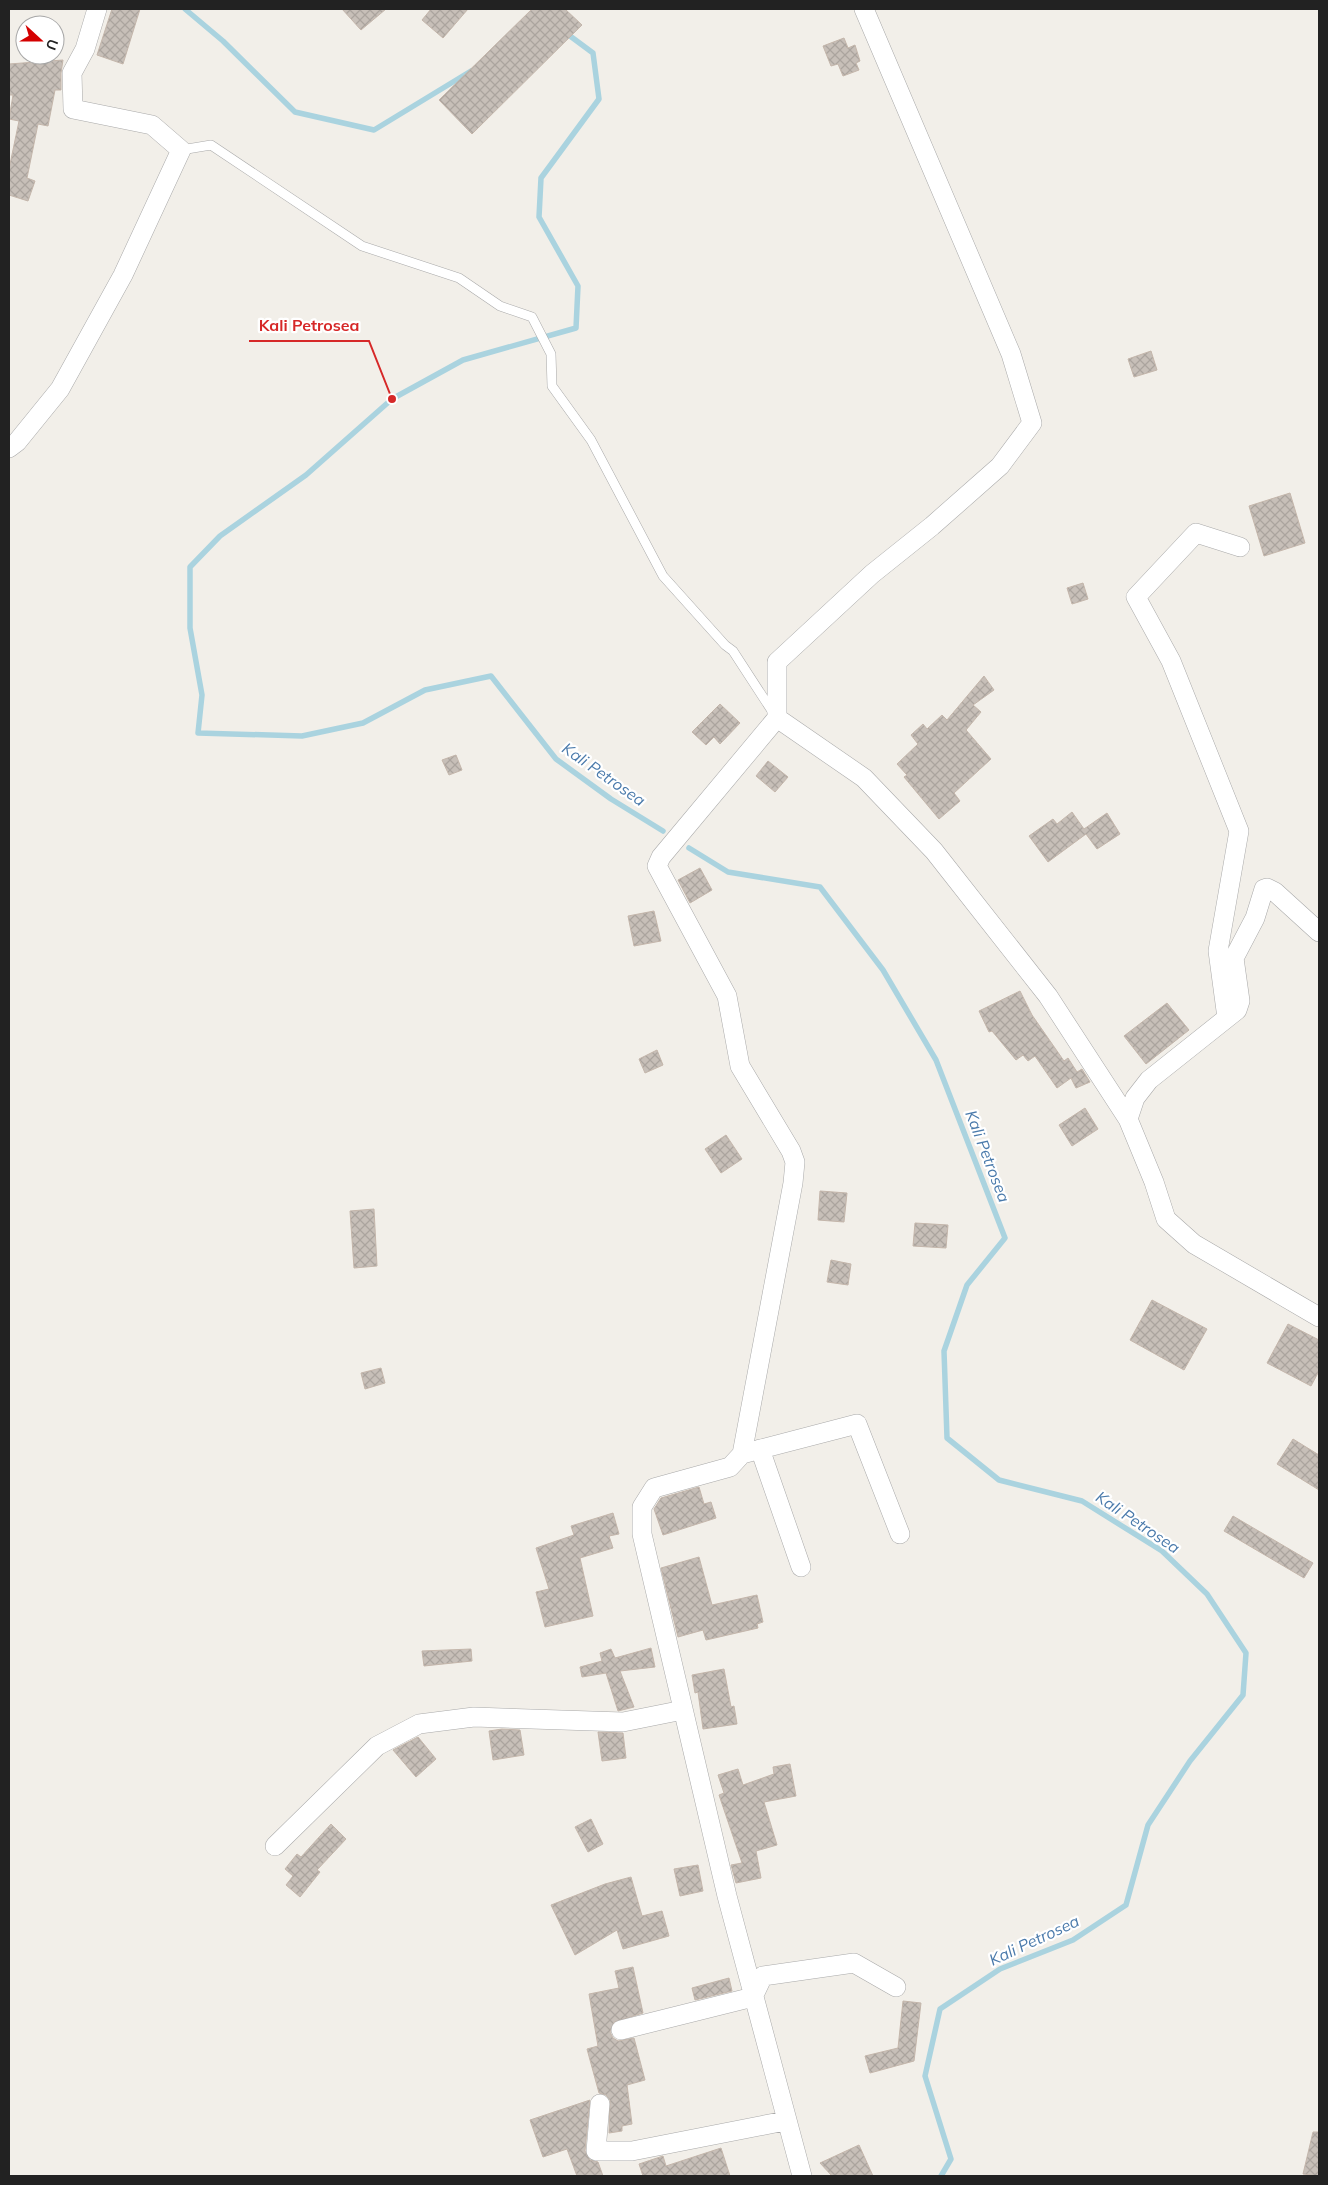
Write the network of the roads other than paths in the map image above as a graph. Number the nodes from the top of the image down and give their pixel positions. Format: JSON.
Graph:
{"nodes":[{"id":1,"x":97,"y":9,"type":"edge"},
{"id":2,"x":864,"y":9,"type":"edge"},
{"id":3,"x":180,"y":150,"type":"junction"},
{"id":4,"x":11,"y":443,"type":"edge"},
{"id":5,"x":1240,"y":547,"type":"dead end"},
{"id":6,"x":777,"y":718,"type":"junction"},
{"id":7,"x":1319,"y":932,"type":"edge"},
{"id":8,"x":1227,"y":1018,"type":"junction"},
{"id":9,"x":1128,"y":1118,"type":"junction"},
{"id":10,"x":1319,"y":1317,"type":"edge"},
{"id":11,"x":751,"y":1452,"type":"junction"},
{"id":12,"x":900,"y":1534,"type":"dead end"},
{"id":13,"x":802,"y":1567,"type":"dead end"},
{"id":14,"x":683,"y":1710,"type":"junction"},
{"id":15,"x":275,"y":1846,"type":"dead end"},
{"id":16,"x":896,"y":1987,"type":"dead end"},
{"id":17,"x":753,"y":1997,"type":"junction"},
{"id":18,"x":621,"y":2030,"type":"dead end"},
{"id":19,"x":600,"y":2104,"type":"dead end"},
{"id":20,"x":785,"y":2121,"type":"junction"},
{"id":21,"x":802,"y":2176,"type":"edge"}],
"edges":[{"from":1,"to":3,"type":"street"},
{"from":2,"to":6,"type":"street"},
{"from":3,"to":4,"type":"street"},
{"from":3,"to":6,"type":"lane"},
{"from":5,"to":8,"type":"street"},
{"from":6,"to":9,"type":"street"},
{"from":6,"to":11,"type":"street"},
{"from":7,"to":8,"type":"street"},
{"from":8,"to":9,"type":"street"},
{"from":9,"to":10,"type":"street"},
{"from":11,"to":12,"type":"street"},
{"from":11,"to":13,"type":"street"},
{"from":11,"to":14,"type":"street"},
{"from":14,"to":15,"type":"street"},
{"from":14,"to":17,"type":"street"},
{"from":16,"to":17,"type":"street"},
{"from":17,"to":18,"type":"street"},
{"from":17,"to":20,"type":"street"},
{"from":19,"to":20,"type":"street"},
{"from":20,"to":21,"type":"street"}]}
